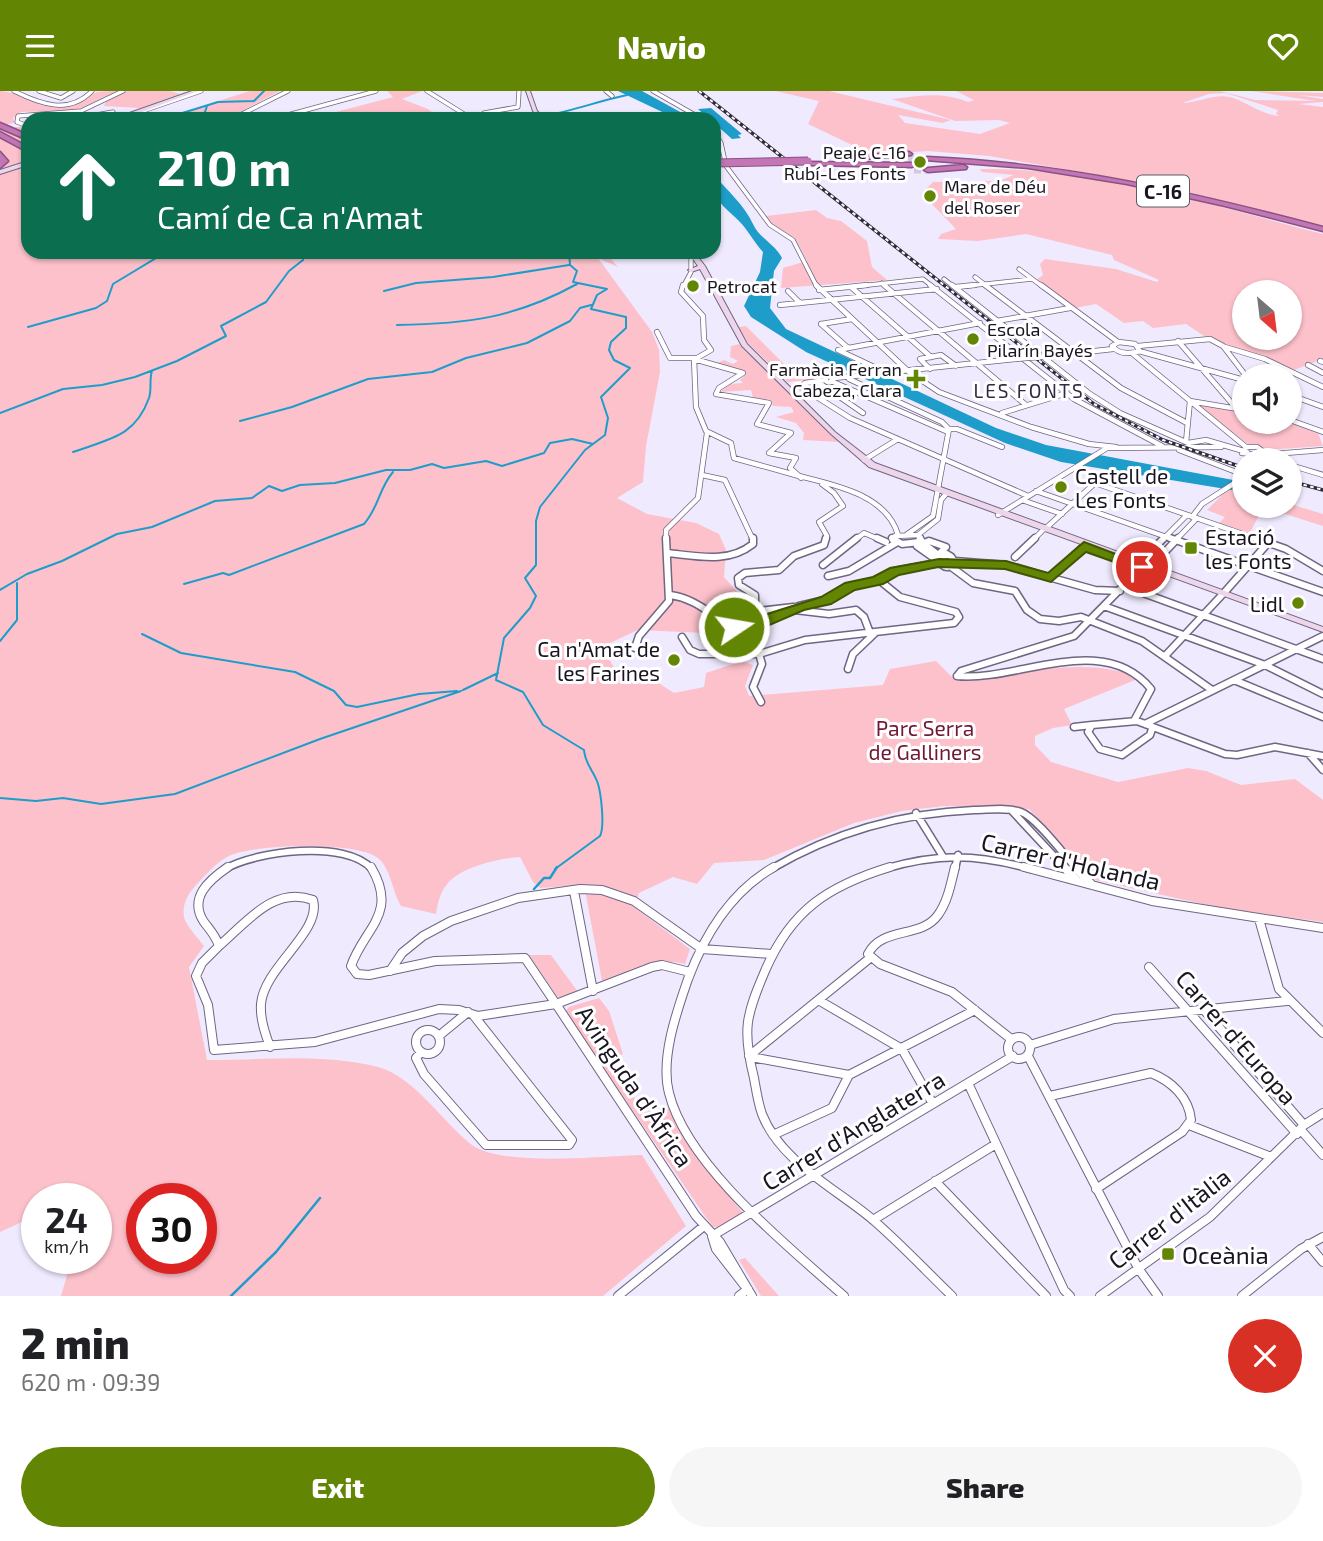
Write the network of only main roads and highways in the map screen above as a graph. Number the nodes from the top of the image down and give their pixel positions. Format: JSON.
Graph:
{"nodes":[{"id":1,"x":193,"y":91,"type":"edge"},
{"id":2,"x":528,"y":91,"type":"edge"},
{"id":3,"x":152,"y":106,"type":"junction"},
{"id":4,"x":128,"y":112,"type":"edge"},
{"id":5,"x":138,"y":112,"type":"edge"},
{"id":6,"x":536,"y":112,"type":"edge"},
{"id":7,"x":0,"y":125,"type":"edge"},
{"id":8,"x":21,"y":135,"type":"edge"},
{"id":9,"x":0,"y":137,"type":"edge"},
{"id":10,"x":21,"y":148,"type":"edge"},
{"id":11,"x":0,"y":154,"type":"edge"},
{"id":12,"x":810,"y":162,"type":"junction"},
{"id":13,"x":21,"y":164,"type":"edge"},
{"id":14,"x":721,"y":164,"type":"edge"},
{"id":15,"x":0,"y":169,"type":"edge"},
{"id":16,"x":1323,"y":230,"type":"edge"},
{"id":17,"x":693,"y":259,"type":"edge"},
{"id":18,"x":1044,"y":530,"type":"junction"},
{"id":19,"x":1143,"y":567,"type":"junction"},
{"id":20,"x":1323,"y":633,"type":"edge"}],
"edges":[{"from":1,"to":3,"type":"main road"},
{"from":2,"to":6,"type":"main road"},
{"from":3,"to":4,"type":"main road"},
{"from":3,"to":5,"type":"main road"},
{"from":7,"to":8,"type":"highway"},
{"from":9,"to":10,"type":"highway"},
{"from":11,"to":15,"type":"highway"},
{"from":12,"to":12,"type":"highway"},
{"from":12,"to":14,"type":"highway","bridge":true},
{"from":13,"to":15,"type":"main road"},
{"from":16,"to":16,"type":"highway","number":"C-16"},
{"from":17,"to":18,"type":"main road"},
{"from":18,"to":19,"type":"main road"},
{"from":18,"to":19,"type":"main road"},
{"from":19,"to":20,"type":"main road"}]}
